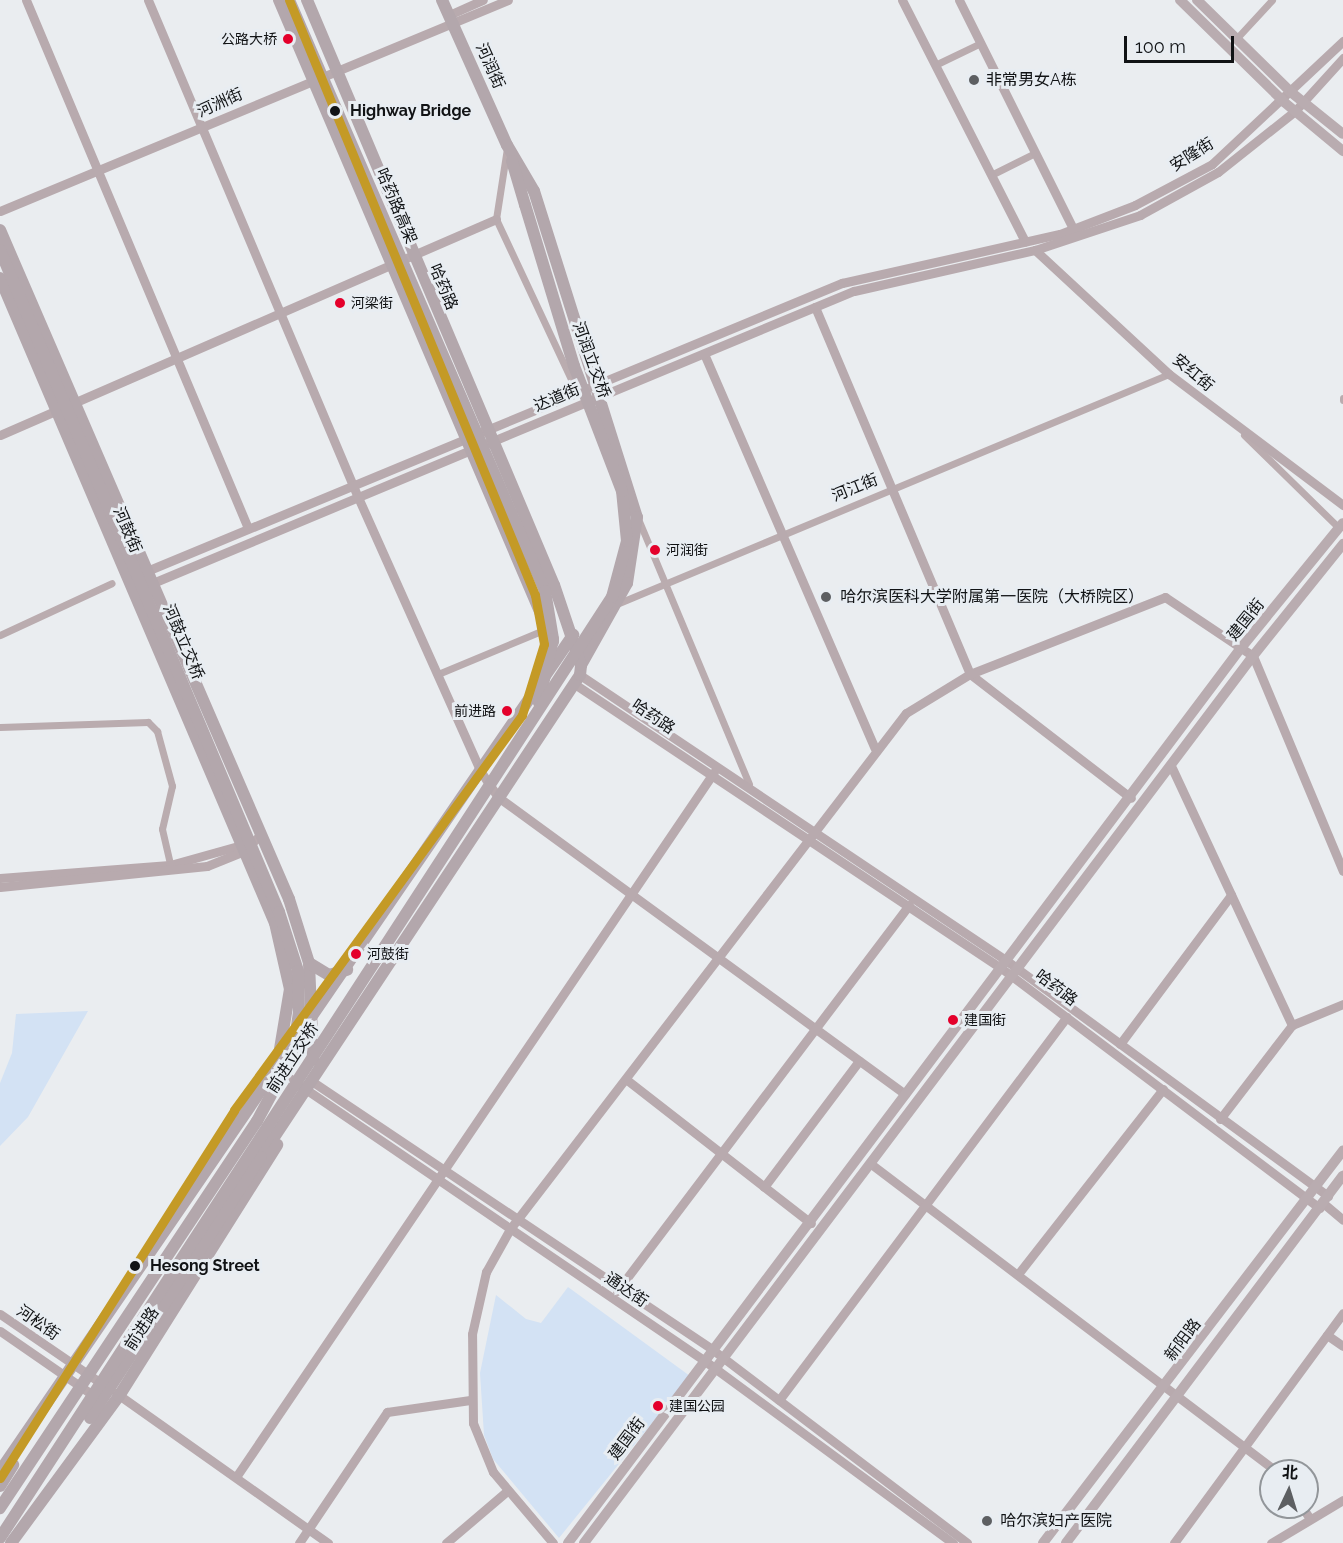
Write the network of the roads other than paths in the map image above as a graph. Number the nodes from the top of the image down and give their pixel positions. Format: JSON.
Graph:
{"nodes":[{"id":1,"x":26,"y":0,"type":"edge"},
{"id":2,"x":148,"y":0,"type":"edge"},
{"id":3,"x":279,"y":0,"type":"edge"},
{"id":4,"x":289,"y":0,"type":"edge"},
{"id":5,"x":307,"y":0,"type":"edge"},
{"id":6,"x":442,"y":0,"type":"edge"},
{"id":7,"x":483,"y":0,"type":"edge"},
{"id":8,"x":508,"y":0,"type":"edge"},
{"id":9,"x":902,"y":0,"type":"edge"},
{"id":10,"x":959,"y":0,"type":"edge"},
{"id":11,"x":1180,"y":0,"type":"edge"},
{"id":12,"x":1197,"y":0,"type":"edge"},
{"id":13,"x":1272,"y":0,"type":"edge"},
{"id":14,"x":451,"y":20,"type":"junction"},
{"id":15,"x":1236,"y":39,"type":"junction"},
{"id":16,"x":1343,"y":41,"type":"edge"},
{"id":17,"x":981,"y":43,"type":"junction"},
{"id":18,"x":1343,"y":58,"type":"edge"},
{"id":19,"x":935,"y":65,"type":"junction"},
{"id":20,"x":337,"y":67,"type":"junction"},
{"id":21,"x":313,"y":78,"type":"junction"},
{"id":22,"x":1292,"y":93,"type":"junction"},
{"id":23,"x":1284,"y":102,"type":"junction"},
{"id":24,"x":1302,"y":102,"type":"junction"},
{"id":25,"x":1295,"y":111,"type":"junction"},
{"id":26,"x":200,"y":128,"type":"junction"},
{"id":27,"x":1343,"y":134,"type":"edge"},
{"id":28,"x":507,"y":145,"type":"junction"},
{"id":29,"x":1343,"y":151,"type":"edge"},
{"id":30,"x":1035,"y":153,"type":"junction"},
{"id":31,"x":95,"y":171,"type":"junction"},
{"id":32,"x":991,"y":175,"type":"junction"},
{"id":33,"x":0,"y":211,"type":"edge"},
{"id":34,"x":496,"y":219,"type":"junction"},
{"id":35,"x":1073,"y":229,"type":"junction"},
{"id":36,"x":0,"y":230,"type":"edge"},
{"id":37,"x":1025,"y":241,"type":"junction"},
{"id":38,"x":0,"y":250,"type":"edge"},
{"id":39,"x":1035,"y":250,"type":"junction"},
{"id":40,"x":412,"y":255,"type":"junction"},
{"id":41,"x":391,"y":264,"type":"junction"},
{"id":42,"x":0,"y":278,"type":"edge"},
{"id":43,"x":815,"y":307,"type":"junction"},
{"id":44,"x":280,"y":311,"type":"junction"},
{"id":45,"x":705,"y":356,"type":"junction"},
{"id":46,"x":174,"y":357,"type":"junction"},
{"id":47,"x":1169,"y":374,"type":"junction"},
{"id":48,"x":595,"y":391,"type":"junction"},
{"id":49,"x":577,"y":392,"type":"junction"},
{"id":50,"x":72,"y":403,"type":"junction"},
{"id":51,"x":57,"y":410,"type":"junction"},
{"id":52,"x":1236,"y":428,"type":"junction"},
{"id":53,"x":0,"y":435,"type":"edge"},
{"id":54,"x":488,"y":436,"type":"junction"},
{"id":55,"x":468,"y":444,"type":"junction"},
{"id":56,"x":353,"y":484,"type":"junction"},
{"id":57,"x":891,"y":491,"type":"junction"},
{"id":58,"x":357,"y":495,"type":"junction"},
{"id":59,"x":1343,"y":505,"type":"edge"},
{"id":60,"x":637,"y":517,"type":"junction"},
{"id":61,"x":627,"y":526,"type":"joint"},
{"id":62,"x":1341,"y":526,"type":"edge"},
{"id":63,"x":248,"y":528,"type":"junction"},
{"id":64,"x":783,"y":534,"type":"junction"},
{"id":65,"x":1343,"y":544,"type":"edge"},
{"id":66,"x":147,"y":578,"type":"junction"},
{"id":67,"x":112,"y":583,"type":"dead end"},
{"id":68,"x":132,"y":584,"type":"junction"},
{"id":69,"x":665,"y":584,"type":"junction"},
{"id":70,"x":619,"y":603,"type":"junction"},
{"id":71,"x":546,"y":630,"type":"junction"},
{"id":72,"x":0,"y":635,"type":"edge"},
{"id":73,"x":573,"y":635,"type":"junction"},
{"id":74,"x":1242,"y":648,"type":"junction"},
{"id":75,"x":559,"y":655,"type":"junction"},
{"id":76,"x":1253,"y":656,"type":"junction"},
{"id":77,"x":438,"y":674,"type":"junction"},
{"id":78,"x":578,"y":674,"type":"junction"},
{"id":79,"x":970,"y":674,"type":"junction"},
{"id":80,"x":531,"y":723,"type":"junction"},
{"id":81,"x":0,"y":727,"type":"edge"},
{"id":82,"x":875,"y":748,"type":"junction"},
{"id":83,"x":718,"y":768,"type":"junction"},
{"id":84,"x":1172,"y":768,"type":"junction"},
{"id":85,"x":481,"y":772,"type":"junction"},
{"id":86,"x":711,"y":776,"type":"junction"},
{"id":87,"x":749,"y":784,"type":"junction"},
{"id":88,"x":498,"y":797,"type":"junction"},
{"id":89,"x":1131,"y":798,"type":"junction"},
{"id":90,"x":814,"y":830,"type":"junction"},
{"id":91,"x":258,"y":837,"type":"junction"},
{"id":92,"x":808,"y":839,"type":"junction"},
{"id":93,"x":243,"y":848,"type":"junction"},
{"id":94,"x":170,"y":865,"type":"junction"},
{"id":95,"x":1343,"y":871,"type":"edge"},
{"id":96,"x":0,"y":878,"type":"edge"},
{"id":97,"x":0,"y":887,"type":"edge"},
{"id":98,"x":1231,"y":895,"type":"junction"},
{"id":99,"x":628,"y":896,"type":"junction"},
{"id":100,"x":909,"y":905,"type":"junction"},
{"id":101,"x":719,"y":961,"type":"junction"},
{"id":102,"x":309,"y":963,"type":"junction"},
{"id":103,"x":1004,"y":964,"type":"junction"},
{"id":104,"x":347,"y":970,"type":"junction"},
{"id":105,"x":1016,"y":972,"type":"junction"},
{"id":106,"x":1343,"y":1004,"type":"edge"},
{"id":107,"x":1067,"y":1017,"type":"junction"},
{"id":108,"x":313,"y":1018,"type":"junction"},
{"id":109,"x":1292,"y":1025,"type":"junction"},
{"id":110,"x":813,"y":1029,"type":"junction"},
{"id":111,"x":1120,"y":1044,"type":"junction"},
{"id":112,"x":293,"y":1054,"type":"joint"},
{"id":113,"x":859,"y":1061,"type":"junction"},
{"id":114,"x":277,"y":1069,"type":"junction"},
{"id":115,"x":627,"y":1080,"type":"junction"},
{"id":116,"x":310,"y":1087,"type":"junction"},
{"id":117,"x":1163,"y":1089,"type":"junction"},
{"id":118,"x":905,"y":1094,"type":"junction"},
{"id":119,"x":1220,"y":1119,"type":"junction"},
{"id":120,"x":287,"y":1124,"type":"junction"},
{"id":121,"x":1343,"y":1151,"type":"edge"},
{"id":122,"x":720,"y":1153,"type":"junction"},
{"id":123,"x":871,"y":1164,"type":"junction"},
{"id":124,"x":439,"y":1174,"type":"junction"},
{"id":125,"x":1343,"y":1176,"type":"edge"},
{"id":126,"x":764,"y":1187,"type":"junction"},
{"id":127,"x":1317,"y":1188,"type":"junction"},
{"id":128,"x":1308,"y":1198,"type":"junction"},
{"id":129,"x":1324,"y":1202,"type":"junction"},
{"id":130,"x":927,"y":1206,"type":"junction"},
{"id":131,"x":518,"y":1220,"type":"junction"},
{"id":132,"x":1343,"y":1220,"type":"edge"},
{"id":133,"x":811,"y":1223,"type":"junction"},
{"id":134,"x":510,"y":1229,"type":"junction"},
{"id":135,"x":1018,"y":1274,"type":"junction"},
{"id":136,"x":619,"y":1288,"type":"junction"},
{"id":137,"x":611,"y":1298,"type":"junction"},
{"id":138,"x":1343,"y":1313,"type":"edge"},
{"id":139,"x":0,"y":1314,"type":"edge"},
{"id":140,"x":0,"y":1331,"type":"edge"},
{"id":141,"x":1327,"y":1335,"type":"junction"},
{"id":142,"x":1343,"y":1346,"type":"edge"},
{"id":143,"x":713,"y":1350,"type":"junction"},
{"id":144,"x":723,"y":1358,"type":"junction"},
{"id":145,"x":705,"y":1361,"type":"junction"},
{"id":146,"x":75,"y":1366,"type":"junction"},
{"id":147,"x":715,"y":1368,"type":"junction"},
{"id":148,"x":68,"y":1377,"type":"junction"},
{"id":149,"x":1166,"y":1388,"type":"junction"},
{"id":150,"x":119,"y":1396,"type":"junction"},
{"id":151,"x":1179,"y":1398,"type":"junction"},
{"id":152,"x":470,"y":1400,"type":"junction"},
{"id":153,"x":779,"y":1400,"type":"junction"},
{"id":154,"x":109,"y":1406,"type":"junction"},
{"id":155,"x":66,"y":1442,"type":"junction"},
{"id":156,"x":1246,"y":1448,"type":"junction"},
{"id":157,"x":1260,"y":1459,"type":"edge"},
{"id":158,"x":0,"y":1471,"type":"edge"},
{"id":159,"x":238,"y":1474,"type":"junction"},
{"id":160,"x":0,"y":1486,"type":"edge"},
{"id":161,"x":506,"y":1492,"type":"junction"},
{"id":162,"x":1343,"y":1500,"type":"edge"},
{"id":163,"x":0,"y":1508,"type":"edge"},
{"id":164,"x":1319,"y":1514,"type":"edge"},
{"id":165,"x":1310,"y":1519,"type":"edge"},
{"id":166,"x":310,"y":1528,"type":"junction"},
{"id":167,"x":0,"y":1538,"type":"edge"},
{"id":168,"x":11,"y":1543,"type":"edge"},
{"id":169,"x":300,"y":1543,"type":"edge"},
{"id":170,"x":328,"y":1543,"type":"edge"},
{"id":171,"x":446,"y":1543,"type":"edge"},
{"id":172,"x":553,"y":1543,"type":"edge"},
{"id":173,"x":568,"y":1543,"type":"edge"},
{"id":174,"x":584,"y":1543,"type":"edge"},
{"id":175,"x":953,"y":1543,"type":"edge"},
{"id":176,"x":968,"y":1543,"type":"edge"},
{"id":177,"x":1043,"y":1543,"type":"edge"},
{"id":178,"x":1066,"y":1543,"type":"edge"},
{"id":179,"x":1174,"y":1543,"type":"edge"},
{"id":180,"x":1271,"y":1543,"type":"edge"}],
"edges":[{"from":1,"to":31,"type":"street"},
{"from":2,"to":26,"type":"street"},
{"from":3,"to":21,"type":"highway","name":"哈药路"},
{"from":4,"to":80,"type":"highway","name":"哈药路高架","bridge":true},
{"from":5,"to":20,"type":"highway","name":"哈药路"},
{"from":6,"to":14,"type":"highway","name":"河润街"},
{"from":7,"to":14,"type":"street"},
{"from":8,"to":14,"type":"street"},
{"from":9,"to":19,"type":"street"},
{"from":10,"to":17,"type":"street"},
{"from":11,"to":23,"type":"main road"},
{"from":12,"to":15,"type":"main road"},
{"from":13,"to":15,"type":"street"},
{"from":14,"to":20,"type":"street","name":"河洲街"},
{"from":14,"to":28,"type":"highway","name":"河润街"},
{"from":15,"to":22,"type":"main road"},
{"from":16,"to":22,"type":"street","name":"安隆街"},
{"from":17,"to":19,"type":"street"},
{"from":17,"to":30,"type":"street"},
{"from":18,"to":24,"type":"street","name":"安隆街"},
{"from":19,"to":32,"type":"street"},
{"from":20,"to":21,"type":"street","name":"河洲街"},
{"from":20,"to":40,"type":"highway","name":"哈药路"},
{"from":21,"to":26,"type":"street","name":"河洲街"},
{"from":21,"to":41,"type":"highway","name":"哈药路"},
{"from":22,"to":23,"type":"street","name":"安隆街"},
{"from":22,"to":24,"type":"main road"},
{"from":23,"to":25,"type":"main road"},
{"from":23,"to":35,"type":"street","name":"安隆街"},
{"from":24,"to":25,"type":"street","name":"安隆街"},
{"from":24,"to":27,"type":"main road"},
{"from":25,"to":29,"type":"main road"},
{"from":25,"to":39,"type":"street","name":"安隆街"},
{"from":26,"to":31,"type":"street","name":"河洲街"},
{"from":26,"to":44,"type":"street"},
{"from":28,"to":34,"type":"street"},
{"from":28,"to":48,"type":"highway","name":"河润街"},
{"from":28,"to":61,"type":"highway","name":"河润立交桥","bridge":true},
{"from":30,"to":32,"type":"street"},
{"from":30,"to":35,"type":"street"},
{"from":31,"to":33,"type":"street","name":"河洲街"},
{"from":31,"to":46,"type":"street"},
{"from":32,"to":37,"type":"street"},
{"from":34,"to":40,"type":"street"},
{"from":34,"to":49,"type":"street"},
{"from":35,"to":37,"type":"street","name":"安隆街"},
{"from":36,"to":50,"type":"highway","name":"河鼓街"},
{"from":37,"to":39,"type":"street"},
{"from":37,"to":48,"type":"street","name":"达道街"},
{"from":38,"to":112,"type":"highway","name":"河鼓立交桥","bridge":true},
{"from":39,"to":43,"type":"street","name":"达道街"},
{"from":39,"to":47,"type":"street","name":"安红街"},
{"from":40,"to":41,"type":"street"},
{"from":40,"to":54,"type":"highway","name":"哈药路"},
{"from":41,"to":44,"type":"street"},
{"from":41,"to":55,"type":"highway","name":"哈药路"},
{"from":42,"to":51,"type":"highway","name":"河鼓街"},
{"from":43,"to":45,"type":"street","name":"达道街"},
{"from":43,"to":57,"type":"street"},
{"from":44,"to":46,"type":"street"},
{"from":44,"to":56,"type":"street"},
{"from":45,"to":48,"type":"street","name":"达道街"},
{"from":45,"to":64,"type":"street"},
{"from":46,"to":50,"type":"street"},
{"from":46,"to":63,"type":"street"},
{"from":47,"to":52,"type":"street","name":"安红街"},
{"from":47,"to":57,"type":"street","name":"河江街"},
{"from":48,"to":49,"type":"street","name":"达道街"},
{"from":48,"to":54,"type":"street","name":"达道街"},
{"from":48,"to":60,"type":"highway","name":"河润街"},
{"from":49,"to":54,"type":"street","name":"达道街"},
{"from":50,"to":51,"type":"street"},
{"from":50,"to":66,"type":"highway","name":"河鼓街"},
{"from":51,"to":53,"type":"street"},
{"from":51,"to":68,"type":"highway","name":"河鼓街"},
{"from":52,"to":59,"type":"street","name":"安红街"},
{"from":52,"to":62,"type":"street"},
{"from":54,"to":55,"type":"street","name":"达道街"},
{"from":54,"to":73,"type":"highway","name":"哈药路"},
{"from":55,"to":56,"type":"street"},
{"from":55,"to":58,"type":"street","name":"达道街"},
{"from":55,"to":71,"type":"highway","name":"哈药路"},
{"from":56,"to":58,"type":"street"},
{"from":56,"to":63,"type":"street"},
{"from":57,"to":64,"type":"street","name":"河江街"},
{"from":57,"to":79,"type":"street"},
{"from":58,"to":66,"type":"street","name":"达道街"},
{"from":58,"to":77,"type":"street"},
{"from":60,"to":69,"type":"street","name":"河润街"},
{"from":60,"to":70,"type":"highway","name":"河润街"},
{"from":61,"to":80,"type":"highway","name":"前进立交桥","bridge":true},
{"from":62,"to":74,"type":"main road","name":"建国街"},
{"from":63,"to":66,"type":"street"},
{"from":64,"to":69,"type":"street","name":"河江街"},
{"from":64,"to":82,"type":"street"},
{"from":65,"to":76,"type":"main road","name":"建国街"},
{"from":66,"to":68,"type":"street"},
{"from":66,"to":91,"type":"highway","name":"河鼓街"},
{"from":67,"to":72,"type":"street"},
{"from":68,"to":93,"type":"highway","name":"河鼓街"},
{"from":69,"to":70,"type":"street","name":"河江街"},
{"from":69,"to":87,"type":"street","name":"河润街"},
{"from":70,"to":78,"type":"highway"},
{"from":71,"to":75,"type":"highway","name":"哈药路"},
{"from":71,"to":77,"type":"street"},
{"from":73,"to":75,"type":"highway","name":"前进路"},
{"from":73,"to":78,"type":"highway","name":"哈药路"},
{"from":74,"to":76,"type":"street"},
{"from":74,"to":79,"type":"street"},
{"from":74,"to":89,"type":"main road","name":"建国街"},
{"from":75,"to":78,"type":"highway","name":"哈药路"},
{"from":75,"to":85,"type":"highway","name":"前进路"},
{"from":76,"to":84,"type":"main road","name":"建国街"},
{"from":76,"to":95,"type":"street"},
{"from":77,"to":85,"type":"street"},
{"from":78,"to":83,"type":"street","name":"哈药路"},
{"from":78,"to":86,"type":"street","name":"哈药路"},
{"from":78,"to":88,"type":"highway","name":"前进路"},
{"from":79,"to":82,"type":"street"},
{"from":79,"to":89,"type":"street"},
{"from":80,"to":155,"type":"highway","name":"前进立交桥","bridge":true},
{"from":81,"to":94,"type":"street"},
{"from":82,"to":90,"type":"street"},
{"from":83,"to":86,"type":"street"},
{"from":83,"to":87,"type":"street","name":"哈药路"},
{"from":84,"to":98,"type":"street"},
{"from":84,"to":105,"type":"main road","name":"建国街"},
{"from":85,"to":88,"type":"street"},
{"from":85,"to":104,"type":"highway","name":"前进路"},
{"from":86,"to":92,"type":"street","name":"哈药路"},
{"from":86,"to":99,"type":"street"},
{"from":87,"to":90,"type":"street","name":"哈药路"},
{"from":88,"to":99,"type":"street"},
{"from":88,"to":116,"type":"highway","name":"前进路"},
{"from":89,"to":103,"type":"main road","name":"建国街"},
{"from":90,"to":92,"type":"street"},
{"from":90,"to":103,"type":"street","name":"哈药路"},
{"from":91,"to":93,"type":"street"},
{"from":91,"to":102,"type":"highway","name":"河鼓街"},
{"from":92,"to":100,"type":"street","name":"哈药路"},
{"from":92,"to":101,"type":"street"},
{"from":93,"to":94,"type":"street"},
{"from":93,"to":97,"type":"street"},
{"from":93,"to":114,"type":"highway","name":"河鼓街"},
{"from":94,"to":96,"type":"street"},
{"from":98,"to":109,"type":"street"},
{"from":98,"to":111,"type":"street"},
{"from":99,"to":101,"type":"street"},
{"from":99,"to":124,"type":"street"},
{"from":100,"to":103,"type":"street","name":"哈药路"},
{"from":100,"to":110,"type":"street"},
{"from":101,"to":110,"type":"street"},
{"from":101,"to":115,"type":"street"},
{"from":102,"to":104,"type":"highway"},
{"from":102,"to":108,"type":"highway","name":"河鼓街"},
{"from":103,"to":105,"type":"street","name":"哈药路"},
{"from":103,"to":118,"type":"main road","name":"建国街"},
{"from":104,"to":108,"type":"highway","name":"前进路"},
{"from":105,"to":107,"type":"street","name":"哈药路"},
{"from":105,"to":111,"type":"street","name":"哈药路"},
{"from":105,"to":123,"type":"main road","name":"建国街"},
{"from":106,"to":109,"type":"street"},
{"from":107,"to":117,"type":"street","name":"哈药路"},
{"from":107,"to":130,"type":"street"},
{"from":108,"to":114,"type":"highway","name":"前进路"},
{"from":108,"to":116,"type":"highway","name":"河鼓街"},
{"from":109,"to":119,"type":"street"},
{"from":110,"to":113,"type":"street"},
{"from":110,"to":122,"type":"street"},
{"from":111,"to":119,"type":"street","name":"哈药路"},
{"from":112,"to":163,"type":"highway","name":"前进立交桥","bridge":true},
{"from":113,"to":118,"type":"street"},
{"from":113,"to":126,"type":"street"},
{"from":114,"to":116,"type":"street","name":"通达街"},
{"from":114,"to":146,"type":"highway","name":"前进路"},
{"from":115,"to":122,"type":"street"},
{"from":115,"to":131,"type":"street"},
{"from":116,"to":120,"type":"highway","name":"前进路"},
{"from":116,"to":124,"type":"street","name":"通达街"},
{"from":117,"to":128,"type":"street","name":"哈药路"},
{"from":117,"to":135,"type":"street"},
{"from":118,"to":133,"type":"main road","name":"建国街"},
{"from":119,"to":127,"type":"street","name":"哈药路"},
{"from":120,"to":150,"type":"highway","name":"前进路"},
{"from":120,"to":155,"type":"highway","name":"前进路","bridge":true},
{"from":121,"to":127,"type":"main road","name":"新阳路"},
{"from":122,"to":126,"type":"street"},
{"from":122,"to":136,"type":"street"},
{"from":123,"to":130,"type":"street"},
{"from":123,"to":144,"type":"main road","name":"建国街"},
{"from":124,"to":131,"type":"street","name":"通达街"},
{"from":124,"to":134,"type":"street","name":"通达街"},
{"from":124,"to":159,"type":"street"},
{"from":125,"to":129,"type":"main road","name":"新阳路"},
{"from":126,"to":133,"type":"street"},
{"from":127,"to":128,"type":"main road","name":"新阳路"},
{"from":127,"to":129,"type":"street","name":"哈药路"},
{"from":128,"to":129,"type":"street","name":"哈药路"},
{"from":128,"to":149,"type":"main road","name":"新阳路"},
{"from":129,"to":132,"type":"street","name":"哈药路"},
{"from":129,"to":151,"type":"main road","name":"新阳路"},
{"from":130,"to":135,"type":"street"},
{"from":130,"to":153,"type":"street"},
{"from":131,"to":134,"type":"street"},
{"from":131,"to":136,"type":"street","name":"通达街"},
{"from":133,"to":143,"type":"main road","name":"建国街"},
{"from":134,"to":137,"type":"street","name":"通达街"},
{"from":134,"to":152,"type":"street"},
{"from":135,"to":149,"type":"street"},
{"from":136,"to":137,"type":"street"},
{"from":136,"to":143,"type":"street","name":"通达街"},
{"from":137,"to":145,"type":"street","name":"通达街"},
{"from":138,"to":141,"type":"street"},
{"from":139,"to":146,"type":"street","name":"河松街"},
{"from":140,"to":148,"type":"street","name":"河松街"},
{"from":141,"to":142,"type":"street"},
{"from":141,"to":156,"type":"street"},
{"from":143,"to":144,"type":"street","name":"通达街"},
{"from":143,"to":145,"type":"main road","name":"建国街"},
{"from":144,"to":147,"type":"main road","name":"建国街"},
{"from":144,"to":153,"type":"street","name":"通达街"},
{"from":145,"to":147,"type":"street","name":"通达街"},
{"from":145,"to":173,"type":"main road","name":"建国街"},
{"from":146,"to":148,"type":"highway","name":"前进路"},
{"from":146,"to":150,"type":"street","name":"河松街"},
{"from":147,"to":174,"type":"main road","name":"建国街"},
{"from":147,"to":175,"type":"street","name":"通达街"},
{"from":148,"to":154,"type":"street","name":"河松街"},
{"from":148,"to":158,"type":"highway","name":"前进路"},
{"from":148,"to":160,"type":"highway"},
{"from":149,"to":151,"type":"street"},
{"from":149,"to":177,"type":"main road","name":"新阳路"},
{"from":150,"to":154,"type":"highway","name":"前进路"},
{"from":150,"to":159,"type":"street","name":"河松街"},
{"from":151,"to":156,"type":"street"},
{"from":151,"to":178,"type":"main road","name":"新阳路"},
{"from":152,"to":161,"type":"street"},
{"from":152,"to":166,"type":"street"},
{"from":153,"to":176,"type":"street","name":"通达街"},
{"from":154,"to":168,"type":"highway","name":"前进路"},
{"from":155,"to":167,"type":"highway","name":"前进立交桥","bridge":true},
{"from":156,"to":157,"type":"street"},
{"from":156,"to":179,"type":"street"},
{"from":159,"to":166,"type":"street","name":"河松街"},
{"from":161,"to":171,"type":"street"},
{"from":161,"to":172,"type":"street"},
{"from":162,"to":164,"type":"street"},
{"from":165,"to":180,"type":"street"},
{"from":166,"to":169,"type":"street"},
{"from":166,"to":170,"type":"street","name":"河松街"}]}
